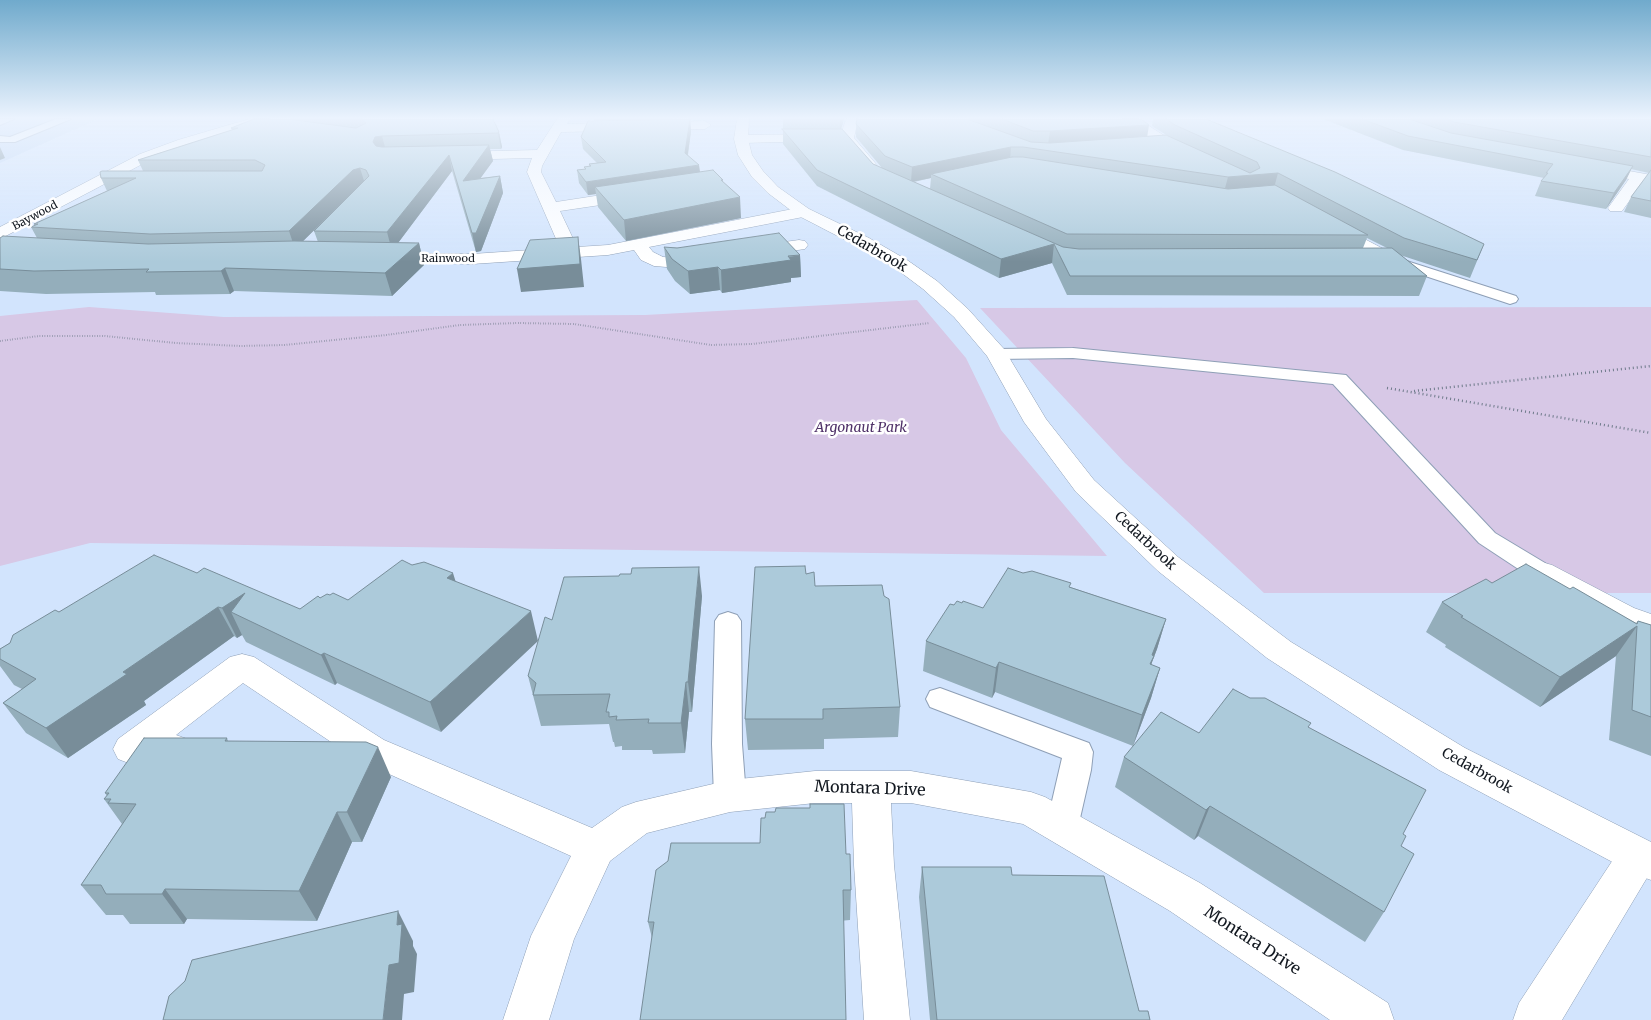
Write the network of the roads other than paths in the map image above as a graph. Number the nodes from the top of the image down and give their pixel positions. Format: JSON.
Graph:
{"nodes":[{"id":1,"x":129,"y":167,"type":"edge"},
{"id":2,"x":536,"y":167,"type":"edge"},
{"id":3,"x":752,"y":167,"type":"edge"},
{"id":4,"x":869,"y":167,"type":"edge"},
{"id":5,"x":1584,"y":167,"type":"edge"},
{"id":6,"x":878,"y":175,"type":"edge"},
{"id":7,"x":1645,"y":178,"type":"edge"},
{"id":8,"x":98,"y":182,"type":"junction"},
{"id":9,"x":127,"y":182,"type":"edge"},
{"id":10,"x":645,"y":193,"type":"edge"},
{"id":11,"x":550,"y":208,"type":"junction"},
{"id":12,"x":1616,"y":208,"type":"edge"},
{"id":13,"x":803,"y":212,"type":"junction"},
{"id":14,"x":1316,"y":218,"type":"edge"},
{"id":15,"x":0,"y":234,"type":"edge"},
{"id":16,"x":638,"y":244,"type":"junction"},
{"id":17,"x":799,"y":245,"type":"dead end"},
{"id":18,"x":571,"y":253,"type":"junction"},
{"id":19,"x":734,"y":254,"type":"edge"},
{"id":20,"x":716,"y":257,"type":"edge"},
{"id":21,"x":368,"y":258,"type":"edge"},
{"id":22,"x":1362,"y":260,"type":"edge"},
{"id":23,"x":1391,"y":260,"type":"junction"},
{"id":24,"x":1510,"y":299,"type":"dead end"},
{"id":25,"x":996,"y":354,"type":"junction"},
{"id":26,"x":1541,"y":572,"type":"joint"},
{"id":27,"x":728,"y":621,"type":"dead end"},
{"id":28,"x":1651,"y":626,"type":"edge"},
{"id":29,"x":940,"y":699,"type":"dead end"},
{"id":30,"x":211,"y":749,"type":"edge"},
{"id":31,"x":310,"y":750,"type":"edge"},
{"id":32,"x":370,"y":750,"type":"junction"},
{"id":33,"x":871,"y":787,"type":"junction"},
{"id":34,"x":730,"y":796,"type":"junction"},
{"id":35,"x":1062,"y":827,"type":"junction"},
{"id":36,"x":596,"y":848,"type":"junction"},
{"id":37,"x":1644,"y":859,"type":"edge"},
{"id":38,"x":526,"y":1020,"type":"edge"},
{"id":39,"x":887,"y":1020,"type":"edge"},
{"id":40,"x":1371,"y":1020,"type":"edge"},
{"id":41,"x":1536,"y":1020,"type":"edge"}],
"edges":[{"from":1,"to":8,"type":"street","name":"Baywood"},
{"from":2,"to":11,"type":"street"},
{"from":3,"to":13,"type":"street","name":"Cedarbrook"},
{"from":4,"to":6,"type":"street"},
{"from":5,"to":7,"type":"street"},
{"from":7,"to":12,"type":"street"},
{"from":8,"to":9,"type":"street"},
{"from":8,"to":15,"type":"street","name":"Baywood"},
{"from":10,"to":11,"type":"street"},
{"from":11,"to":18,"type":"street"},
{"from":13,"to":16,"type":"street","name":"Rainwood"},
{"from":13,"to":25,"type":"street","name":"Cedarbrook"},
{"from":14,"to":23,"type":"street"},
{"from":16,"to":18,"type":"street","name":"Rainwood"},
{"from":16,"to":20,"type":"street"},
{"from":17,"to":19,"type":"street"},
{"from":18,"to":21,"type":"street","name":"Rainwood"},
{"from":22,"to":23,"type":"street"},
{"from":23,"to":24,"type":"lane"},
{"from":25,"to":26,"type":"lane"},
{"from":25,"to":37,"type":"street","name":"Cedarbrook"},
{"from":26,"to":28,"type":"street"},
{"from":27,"to":34,"type":"lane"},
{"from":29,"to":35,"type":"lane"},
{"from":30,"to":32,"type":"street"},
{"from":31,"to":32,"type":"street"},
{"from":32,"to":36,"type":"street"},
{"from":33,"to":34,"type":"street","name":"Montara Drive"},
{"from":33,"to":35,"type":"street","name":"Montara Drive"},
{"from":33,"to":39,"type":"street"},
{"from":34,"to":36,"type":"street","name":"Montara Drive"},
{"from":35,"to":40,"type":"street","name":"Montara Drive"},
{"from":36,"to":38,"type":"street","name":"Montara Drive"},
{"from":37,"to":41,"type":"street"}]}
